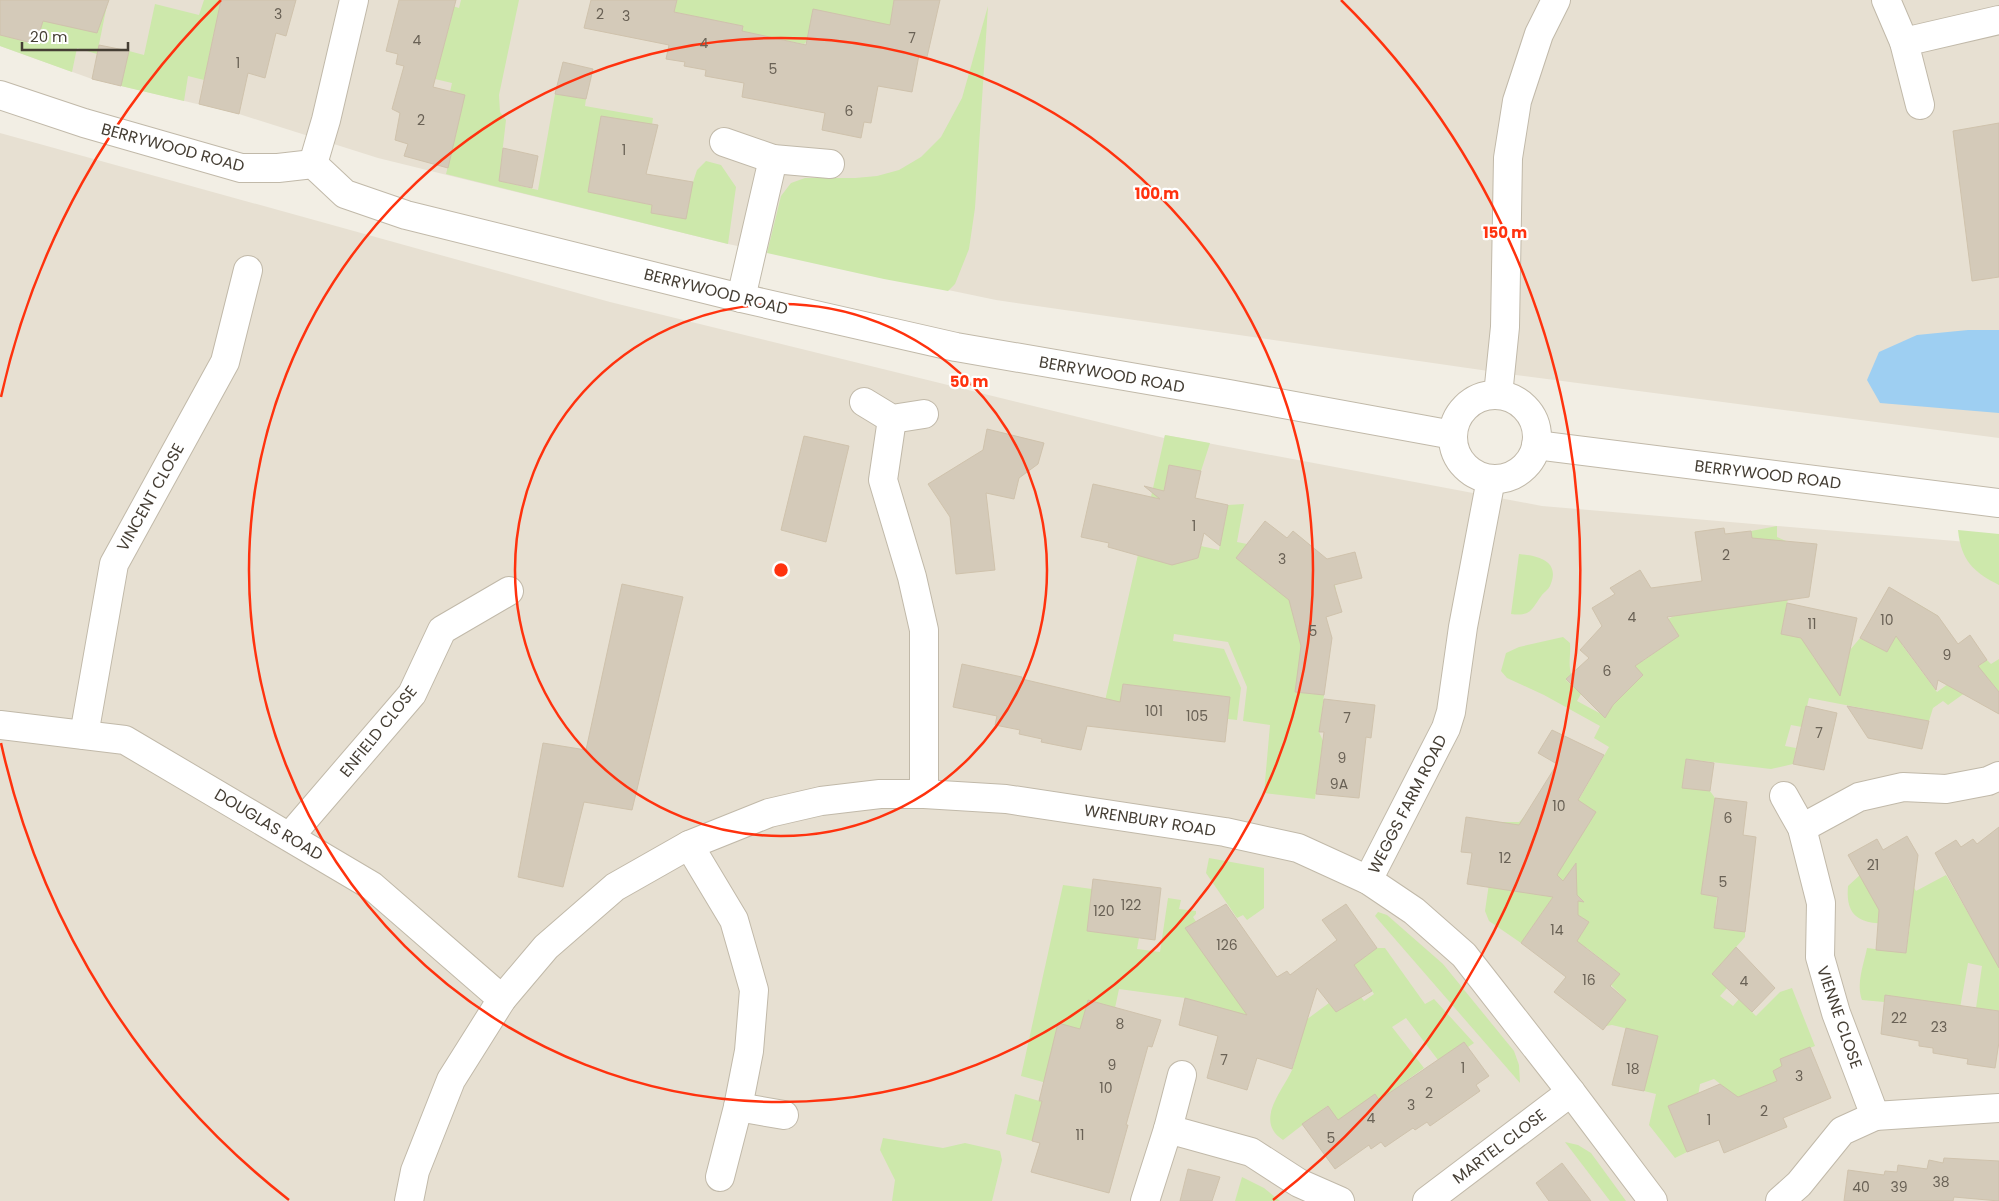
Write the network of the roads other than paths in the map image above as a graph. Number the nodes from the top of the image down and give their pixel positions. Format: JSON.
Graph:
{"nodes":[{"id":1,"x":354,"y":0,"type":"edge"},
{"id":2,"x":1556,"y":0,"type":"edge"},
{"id":3,"x":1886,"y":0,"type":"edge"},
{"id":4,"x":1999,"y":20,"type":"edge"},
{"id":5,"x":1904,"y":42,"type":"junction"},
{"id":6,"x":0,"y":95,"type":"edge"},
{"id":7,"x":1920,"y":105,"type":"dead end"},
{"id":8,"x":724,"y":142,"type":"dead end"},
{"id":9,"x":773,"y":159,"type":"junction"},
{"id":10,"x":313,"y":164,"type":"junction"},
{"id":11,"x":830,"y":164,"type":"dead end"},
{"id":12,"x":248,"y":270,"type":"dead end"},
{"id":13,"x":741,"y":298,"type":"junction"},
{"id":14,"x":1498,"y":395,"type":"junction"},
{"id":15,"x":864,"y":402,"type":"dead end"},
{"id":16,"x":924,"y":414,"type":"dead end"},
{"id":17,"x":892,"y":419,"type":"junction"},
{"id":18,"x":1453,"y":435,"type":"junction"},
{"id":19,"x":1536,"y":445,"type":"junction"},
{"id":20,"x":1491,"y":479,"type":"junction"},
{"id":21,"x":1999,"y":503,"type":"edge"},
{"id":22,"x":509,"y":591,"type":"dead end"},
{"id":23,"x":0,"y":725,"type":"edge"},
{"id":24,"x":84,"y":735,"type":"junction"},
{"id":25,"x":1999,"y":776,"type":"edge"},
{"id":26,"x":924,"y":794,"type":"junction"},
{"id":27,"x":1784,"y":796,"type":"dead end"},
{"id":28,"x":1802,"y":828,"type":"junction"},
{"id":29,"x":290,"y":836,"type":"junction"},
{"id":30,"x":689,"y":846,"type":"junction"},
{"id":31,"x":1368,"y":880,"type":"junction"},
{"id":32,"x":502,"y":999,"type":"junction"},
{"id":33,"x":1182,"y":1075,"type":"dead end"},
{"id":34,"x":1571,"y":1092,"type":"junction"},
{"id":35,"x":738,"y":1107,"type":"junction"},
{"id":36,"x":1999,"y":1108,"type":"edge"},
{"id":37,"x":784,"y":1115,"type":"dead end"},
{"id":38,"x":1876,"y":1116,"type":"junction"},
{"id":39,"x":1168,"y":1128,"type":"junction"},
{"id":40,"x":720,"y":1177,"type":"dead end"},
{"id":41,"x":409,"y":1201,"type":"edge"},
{"id":42,"x":1146,"y":1201,"type":"edge"},
{"id":43,"x":1340,"y":1201,"type":"edge"},
{"id":44,"x":1425,"y":1201,"type":"edge"},
{"id":45,"x":1653,"y":1201,"type":"edge"},
{"id":46,"x":1780,"y":1201,"type":"edge"}],
"edges":[{"from":1,"to":10,"type":"street"},
{"from":2,"to":14,"type":"street"},
{"from":3,"to":5,"type":"street"},
{"from":4,"to":5,"type":"street"},
{"from":5,"to":7,"type":"street"},
{"from":6,"to":10,"type":"street","name":"BERRYWOOD ROAD"},
{"from":8,"to":9,"type":"street"},
{"from":9,"to":11,"type":"street"},
{"from":9,"to":13,"type":"street"},
{"from":10,"to":13,"type":"street","name":"BERRYWOOD ROAD"},
{"from":12,"to":24,"type":"street","name":"VINCENT CLOSE"},
{"from":13,"to":18,"type":"street","name":"BERRYWOOD ROAD"},
{"from":14,"to":18,"type":"street"},
{"from":14,"to":19,"type":"street"},
{"from":15,"to":17,"type":"street"},
{"from":16,"to":17,"type":"street"},
{"from":17,"to":26,"type":"street"},
{"from":18,"to":20,"type":"street"},
{"from":19,"to":20,"type":"street"},
{"from":19,"to":21,"type":"street","name":"BERRYWOOD ROAD"},
{"from":20,"to":31,"type":"street","name":"WEGGS FARM ROAD"},
{"from":22,"to":29,"type":"street","name":"ENFIELD CLOSE"},
{"from":23,"to":24,"type":"street","name":"DOUGLAS ROAD"},
{"from":24,"to":29,"type":"street","name":"DOUGLAS ROAD"},
{"from":25,"to":28,"type":"street"},
{"from":26,"to":30,"type":"street","name":"WRENBURY ROAD"},
{"from":26,"to":31,"type":"street","name":"WRENBURY ROAD"},
{"from":27,"to":28,"type":"street","name":"VIENNE CLOSE"},
{"from":28,"to":38,"type":"street","name":"VIENNE CLOSE"},
{"from":29,"to":32,"type":"street","name":"DOUGLAS ROAD"},
{"from":30,"to":32,"type":"street","name":"WRENBURY ROAD"},
{"from":30,"to":35,"type":"street"},
{"from":31,"to":34,"type":"street","name":"WEGGS FARM ROAD"},
{"from":32,"to":41,"type":"street","name":"WRENBURY ROAD"},
{"from":33,"to":39,"type":"street"},
{"from":34,"to":44,"type":"street","name":"MARTEL CLOSE"},
{"from":34,"to":45,"type":"street","name":"WEGGS FARM ROAD"},
{"from":35,"to":37,"type":"street"},
{"from":35,"to":40,"type":"street"},
{"from":36,"to":38,"type":"street"},
{"from":38,"to":46,"type":"street"},
{"from":39,"to":42,"type":"street"},
{"from":39,"to":43,"type":"street"}]}
